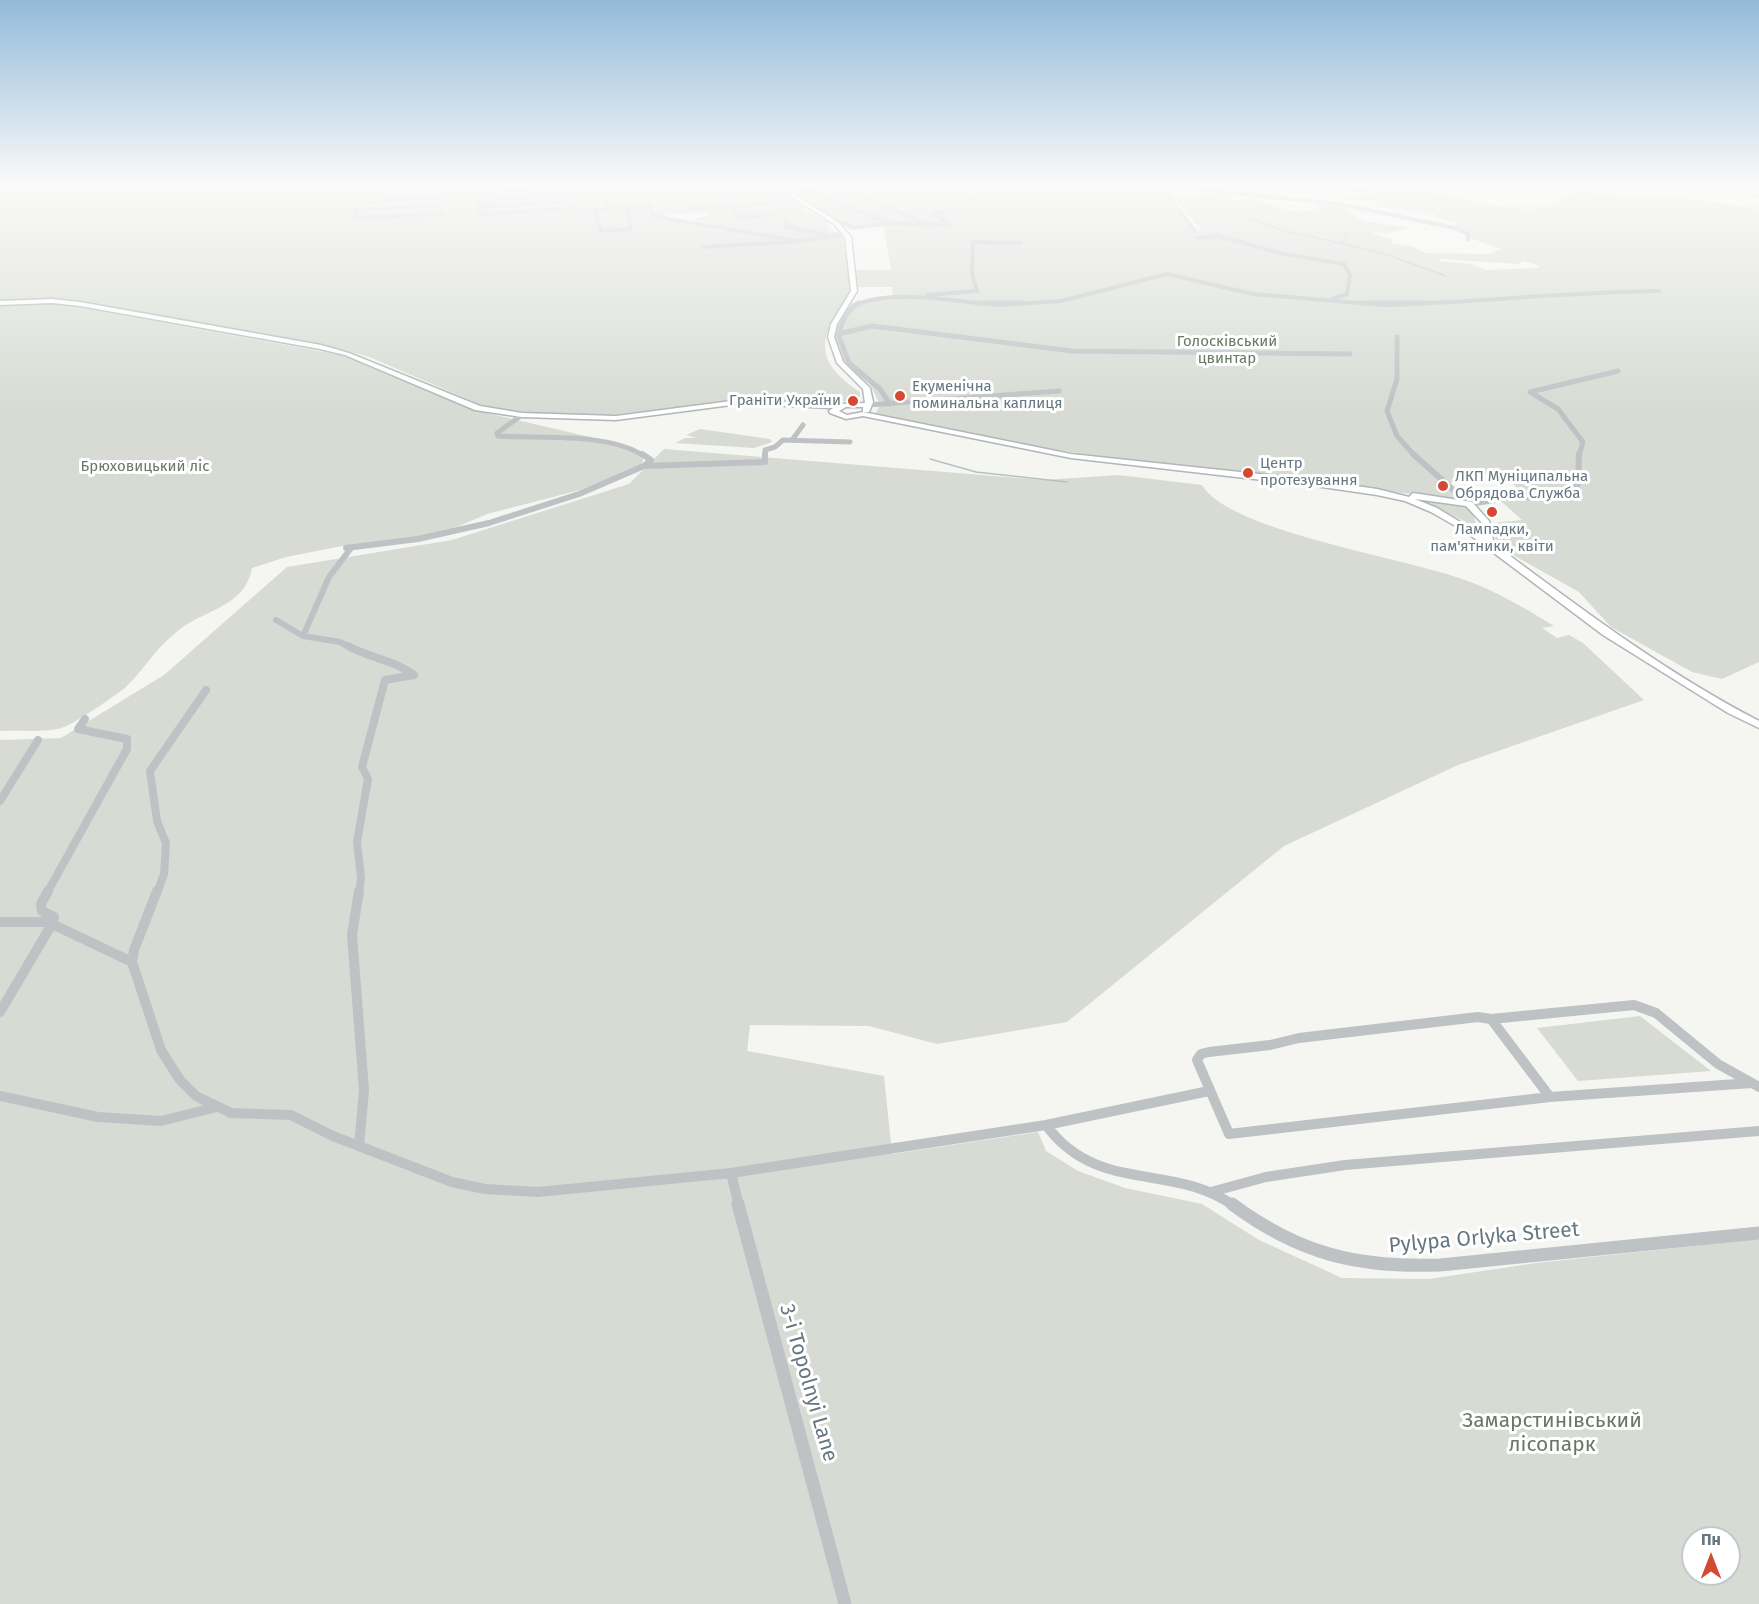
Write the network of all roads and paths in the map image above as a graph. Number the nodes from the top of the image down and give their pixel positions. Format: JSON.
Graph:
{"nodes":[{"id":1,"x":850,"y":261,"type":"edge"},
{"id":2,"x":972,"y":261,"type":"edge"},
{"id":3,"x":1325,"y":261,"type":"edge"},
{"id":4,"x":1659,"y":291,"type":"dead end"},
{"id":5,"x":901,"y":297,"type":"junction"},
{"id":6,"x":1293,"y":298,"type":"junction"},
{"id":7,"x":0,"y":303,"type":"edge"},
{"id":8,"x":838,"y":334,"type":"junction"},
{"id":9,"x":1397,"y":338,"type":"dead end"},
{"id":10,"x":1350,"y":354,"type":"dead end"},
{"id":11,"x":1618,"y":371,"type":"dead end"},
{"id":12,"x":1059,"y":391,"type":"dead end"},
{"id":13,"x":890,"y":404,"type":"junction"},
{"id":14,"x":815,"y":406,"type":"junction"},
{"id":15,"x":840,"y":406,"type":"junction"},
{"id":16,"x":865,"y":410,"type":"junction"},
{"id":17,"x":834,"y":413,"type":"junction"},
{"id":18,"x":522,"y":415,"type":"junction"},
{"id":19,"x":803,"y":425,"type":"dead end"},
{"id":20,"x":792,"y":440,"type":"junction"},
{"id":21,"x":850,"y":442,"type":"dead end"},
{"id":22,"x":644,"y":466,"type":"junction"},
{"id":23,"x":1377,"y":492,"type":"junction"},
{"id":24,"x":1469,"y":504,"type":"junction"},
{"id":25,"x":1489,"y":544,"type":"junction"},
{"id":26,"x":276,"y":620,"type":"dead end"},
{"id":27,"x":303,"y":636,"type":"junction"},
{"id":28,"x":206,"y":690,"type":"dead end"},
{"id":29,"x":85,"y":719,"type":"dead end"},
{"id":30,"x":1759,"y":725,"type":"edge"},
{"id":31,"x":38,"y":740,"type":"dead end"},
{"id":32,"x":0,"y":801,"type":"edge"},
{"id":33,"x":0,"y":922,"type":"edge"},
{"id":34,"x":52,"y":923,"type":"junction"},
{"id":35,"x":132,"y":962,"type":"junction"},
{"id":36,"x":0,"y":1012,"type":"edge"},
{"id":37,"x":1491,"y":1019,"type":"junction"},
{"id":38,"x":1755,"y":1085,"type":"edge"},
{"id":39,"x":1209,"y":1091,"type":"junction"},
{"id":40,"x":0,"y":1096,"type":"edge"},
{"id":41,"x":1550,"y":1097,"type":"junction"},
{"id":42,"x":218,"y":1107,"type":"junction"},
{"id":43,"x":1046,"y":1125,"type":"junction"},
{"id":44,"x":1759,"y":1131,"type":"edge"},
{"id":45,"x":359,"y":1146,"type":"junction"},
{"id":46,"x":731,"y":1173,"type":"junction"},
{"id":47,"x":1211,"y":1192,"type":"junction"},
{"id":48,"x":1759,"y":1233,"type":"edge"},
{"id":49,"x":845,"y":1604,"type":"edge"}],
"edges":[{"from":1,"to":16,"type":"street"},
{"from":2,"to":5,"type":"street"},
{"from":3,"to":6,"type":"street"},
{"from":4,"to":6,"type":"street"},
{"from":5,"to":6,"type":"street"},
{"from":5,"to":8,"type":"street"},
{"from":7,"to":18,"type":"street"},
{"from":8,"to":10,"type":"street"},
{"from":8,"to":13,"type":"street"},
{"from":9,"to":24,"type":"street"},
{"from":11,"to":24,"type":"street"},
{"from":12,"to":13,"type":"street"},
{"from":13,"to":16,"type":"street"},
{"from":14,"to":15,"type":"street"},
{"from":14,"to":17,"type":"street"},
{"from":14,"to":18,"type":"street"},
{"from":15,"to":16,"type":"street"},
{"from":15,"to":17,"type":"street"},
{"from":16,"to":17,"type":"street"},
{"from":16,"to":23,"type":"street"},
{"from":18,"to":22,"type":"street"},
{"from":19,"to":20,"type":"street"},
{"from":20,"to":21,"type":"street"},
{"from":20,"to":22,"type":"street"},
{"from":22,"to":27,"type":"street"},
{"from":23,"to":24,"type":"street"},
{"from":23,"to":25,"type":"street"},
{"from":24,"to":25,"type":"street"},
{"from":25,"to":30,"type":"street"},
{"from":26,"to":27,"type":"street"},
{"from":27,"to":45,"type":"street"},
{"from":28,"to":35,"type":"street"},
{"from":29,"to":34,"type":"street"},
{"from":31,"to":32,"type":"street"},
{"from":33,"to":34,"type":"street"},
{"from":34,"to":35,"type":"street"},
{"from":34,"to":36,"type":"street"},
{"from":35,"to":42,"type":"street"},
{"from":37,"to":38,"type":"street"},
{"from":37,"to":39,"type":"street"},
{"from":37,"to":41,"type":"street"},
{"from":38,"to":41,"type":"street"},
{"from":39,"to":41,"type":"street"},
{"from":39,"to":43,"type":"street"},
{"from":40,"to":42,"type":"street"},
{"from":42,"to":45,"type":"street"},
{"from":43,"to":46,"type":"street"},
{"from":43,"to":47,"type":"street"},
{"from":44,"to":47,"type":"street"},
{"from":45,"to":46,"type":"street"},
{"from":46,"to":49,"type":"street","name":"3-i Topolnyi Lane"},
{"from":47,"to":48,"type":"street","name":"Pylypa Orlyka Street"}]}
